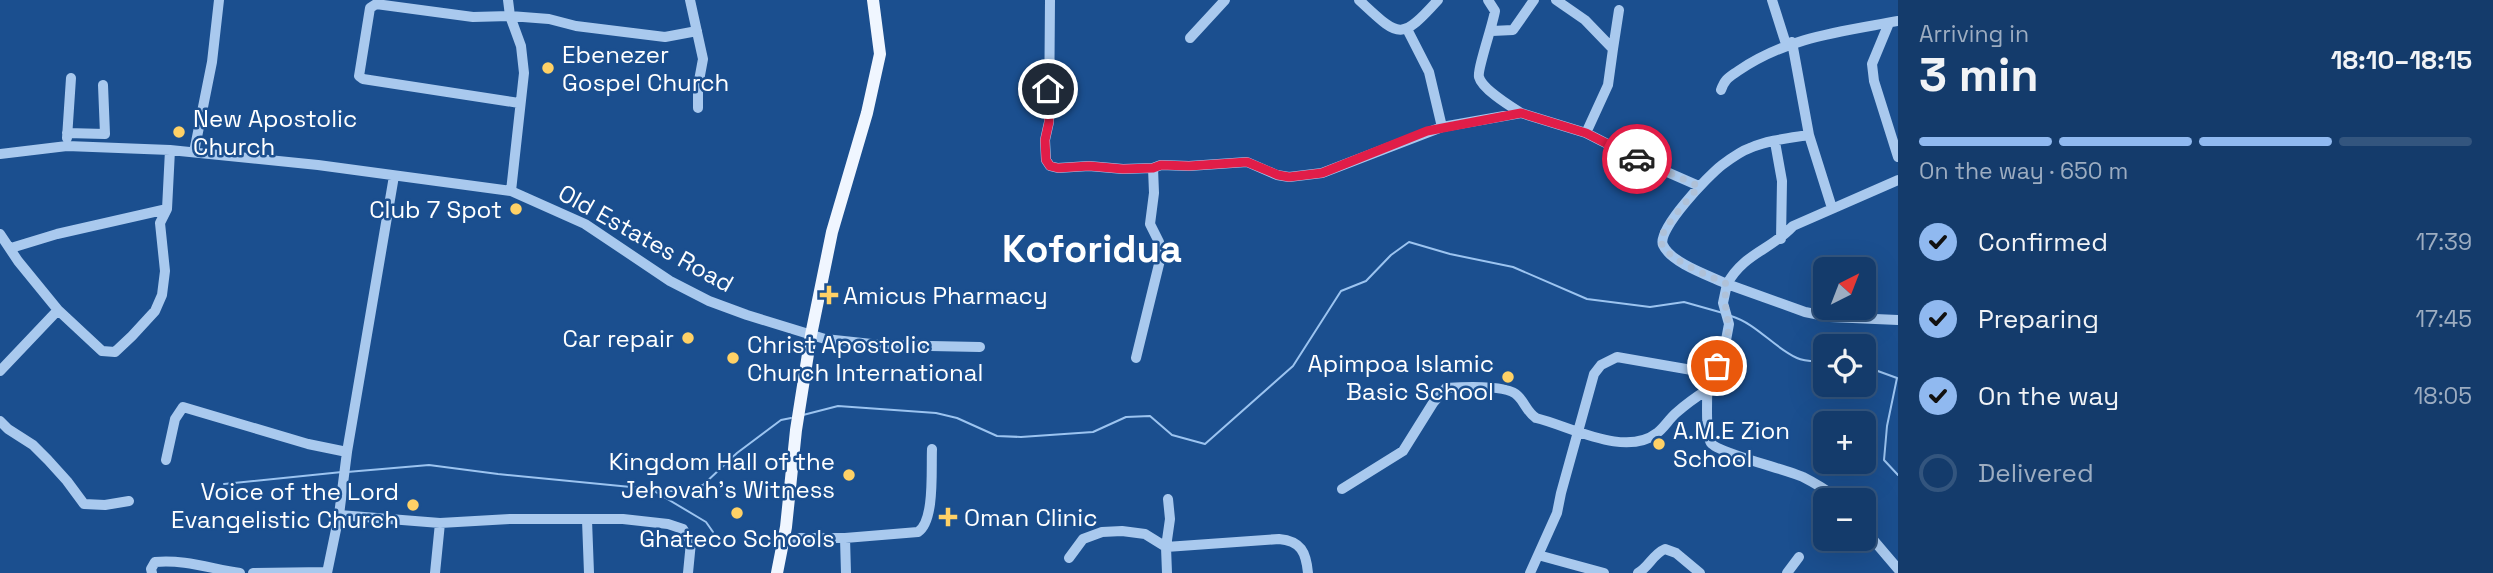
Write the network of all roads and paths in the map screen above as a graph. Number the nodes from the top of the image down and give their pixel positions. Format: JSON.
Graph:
{"nodes":[{"id":1,"x":219,"y":0,"type":"edge"},
{"id":2,"x":508,"y":0,"type":"edge"},
{"id":3,"x":690,"y":0,"type":"edge"},
{"id":4,"x":873,"y":0,"type":"edge"},
{"id":5,"x":1050,"y":0,"type":"edge"},
{"id":6,"x":1225,"y":0,"type":"edge"},
{"id":7,"x":1359,"y":0,"type":"edge"},
{"id":8,"x":1438,"y":0,"type":"edge"},
{"id":9,"x":1488,"y":0,"type":"edge"},
{"id":10,"x":1534,"y":0,"type":"edge"},
{"id":11,"x":1556,"y":0,"type":"edge"},
{"id":12,"x":1772,"y":0,"type":"edge"},
{"id":13,"x":390,"y":3,"type":"edge"},
{"id":14,"x":1619,"y":10,"type":"dead end"},
{"id":15,"x":510,"y":16,"type":"junction"},
{"id":16,"x":1894,"y":22,"type":"edge"},
{"id":17,"x":1407,"y":29,"type":"junction"},
{"id":18,"x":697,"y":30,"type":"junction"},
{"id":19,"x":1492,"y":31,"type":"junction"},
{"id":20,"x":1190,"y":38,"type":"dead end"},
{"id":21,"x":1789,"y":43,"type":"junction"},
{"id":22,"x":1612,"y":49,"type":"junction"},
{"id":23,"x":71,"y":78,"type":"dead end"},
{"id":24,"x":103,"y":85,"type":"dead end"},
{"id":25,"x":1721,"y":90,"type":"dead end"},
{"id":26,"x":519,"y":103,"type":"junction"},
{"id":27,"x":698,"y":108,"type":"dead end"},
{"id":28,"x":1521,"y":113,"type":"junction"},
{"id":29,"x":1442,"y":127,"type":"junction"},
{"id":30,"x":67,"y":133,"type":"junction"},
{"id":31,"x":1586,"y":133,"type":"junction"},
{"id":32,"x":1809,"y":135,"type":"junction"},
{"id":33,"x":1774,"y":142,"type":"junction"},
{"id":34,"x":67,"y":146,"type":"junction"},
{"id":35,"x":170,"y":150,"type":"junction"},
{"id":36,"x":194,"y":152,"type":"junction"},
{"id":37,"x":0,"y":154,"type":"edge"},
{"id":38,"x":1898,"y":157,"type":"edge"},
{"id":39,"x":1153,"y":168,"type":"junction"},
{"id":40,"x":394,"y":176,"type":"junction"},
{"id":41,"x":1898,"y":180,"type":"edge"},
{"id":42,"x":1699,"y":186,"type":"junction"},
{"id":43,"x":511,"y":191,"type":"junction"},
{"id":44,"x":1832,"y":208,"type":"junction"},
{"id":45,"x":167,"y":209,"type":"junction"},
{"id":46,"x":0,"y":233,"type":"edge"},
{"id":47,"x":1781,"y":239,"type":"junction"},
{"id":48,"x":11,"y":248,"type":"junction"},
{"id":49,"x":1727,"y":284,"type":"junction"},
{"id":50,"x":58,"y":310,"type":"junction"},
{"id":51,"x":1898,"y":320,"type":"edge"},
{"id":52,"x":811,"y":335,"type":"junction"},
{"id":53,"x":980,"y":347,"type":"dead end"},
{"id":54,"x":1136,"y":358,"type":"dead end"},
{"id":55,"x":0,"y":371,"type":"edge"},
{"id":56,"x":1709,"y":373,"type":"junction"},
{"id":57,"x":1707,"y":390,"type":"junction"},
{"id":58,"x":0,"y":421,"type":"edge"},
{"id":59,"x":1578,"y":431,"type":"junction"},
{"id":60,"x":932,"y":449,"type":"dead end"},
{"id":61,"x":347,"y":452,"type":"junction"},
{"id":62,"x":166,"y":460,"type":"dead end"},
{"id":63,"x":1820,"y":488,"type":"edge"},
{"id":64,"x":1342,"y":489,"type":"dead end"},
{"id":65,"x":1168,"y":499,"type":"dead end"},
{"id":66,"x":130,"y":501,"type":"dead end"},
{"id":67,"x":338,"y":515,"type":"junction"},
{"id":68,"x":587,"y":520,"type":"junction"},
{"id":69,"x":440,"y":523,"type":"junction"},
{"id":70,"x":783,"y":538,"type":"junction"},
{"id":71,"x":845,"y":538,"type":"junction"},
{"id":72,"x":1876,"y":543,"type":"edge"},
{"id":73,"x":1166,"y":547,"type":"junction"},
{"id":74,"x":1538,"y":555,"type":"junction"},
{"id":75,"x":1798,"y":557,"type":"dead end"},
{"id":76,"x":1069,"y":558,"type":"dead end"},
{"id":77,"x":1898,"y":569,"type":"edge"},
{"id":78,"x":327,"y":572,"type":"edge"},
{"id":79,"x":152,"y":573,"type":"edge"},
{"id":80,"x":240,"y":573,"type":"edge"},
{"id":81,"x":253,"y":573,"type":"edge"},
{"id":82,"x":435,"y":573,"type":"edge"},
{"id":83,"x":589,"y":573,"type":"edge"},
{"id":84,"x":688,"y":573,"type":"edge"},
{"id":85,"x":777,"y":573,"type":"edge"},
{"id":86,"x":846,"y":573,"type":"edge"},
{"id":87,"x":1167,"y":573,"type":"edge"},
{"id":88,"x":1308,"y":573,"type":"edge"},
{"id":89,"x":1530,"y":573,"type":"edge"},
{"id":90,"x":1604,"y":573,"type":"edge"},
{"id":91,"x":1638,"y":573,"type":"edge"},
{"id":92,"x":1700,"y":573,"type":"edge"},
{"id":93,"x":1787,"y":573,"type":"edge"}],
"edges":[{"from":1,"to":36,"type":"street"},
{"from":2,"to":15,"type":"street"},
{"from":3,"to":18,"type":"street"},
{"from":4,"to":52,"type":"main road"},
{"from":5,"to":39,"type":"street"},
{"from":6,"to":20,"type":"street"},
{"from":7,"to":17,"type":"street"},
{"from":8,"to":17,"type":"street"},
{"from":9,"to":19,"type":"street"},
{"from":10,"to":19,"type":"street"},
{"from":11,"to":22,"type":"street"},
{"from":12,"to":21,"type":"street"},
{"from":13,"to":15,"type":"street"},
{"from":13,"to":26,"type":"street"},
{"from":14,"to":22,"type":"street"},
{"from":15,"to":18,"type":"street"},
{"from":15,"to":26,"type":"street"},
{"from":16,"to":21,"type":"street"},
{"from":16,"to":38,"type":"street"},
{"from":17,"to":29,"type":"street"},
{"from":18,"to":27,"type":"street"},
{"from":19,"to":28,"type":"street"},
{"from":21,"to":25,"type":"street"},
{"from":21,"to":32,"type":"street"},
{"from":22,"to":31,"type":"street"},
{"from":23,"to":30,"type":"street"},
{"from":24,"to":30,"type":"street"},
{"from":26,"to":43,"type":"street"},
{"from":28,"to":29,"type":"street"},
{"from":28,"to":31,"type":"street"},
{"from":29,"to":39,"type":"street"},
{"from":30,"to":34,"type":"street"},
{"from":31,"to":42,"type":"street"},
{"from":32,"to":33,"type":"street"},
{"from":32,"to":44,"type":"street"},
{"from":33,"to":42,"type":"street"},
{"from":33,"to":47,"type":"street"},
{"from":34,"to":35,"type":"street","name":"Old Estates Road"},
{"from":34,"to":37,"type":"street","name":"Old Estates Road"},
{"from":35,"to":36,"type":"street","name":"Old Estates Road"},
{"from":35,"to":45,"type":"street"},
{"from":36,"to":40,"type":"street","name":"Old Estates Road"},
{"from":39,"to":54,"type":"street"},
{"from":40,"to":43,"type":"street","name":"Old Estates Road"},
{"from":40,"to":61,"type":"street"},
{"from":41,"to":44,"type":"street"},
{"from":42,"to":49,"type":"street"},
{"from":43,"to":52,"type":"street","name":"Old Estates Road"},
{"from":44,"to":47,"type":"street"},
{"from":45,"to":48,"type":"street"},
{"from":45,"to":50,"type":"street"},
{"from":46,"to":48,"type":"street"},
{"from":47,"to":49,"type":"street"},
{"from":48,"to":50,"type":"street"},
{"from":49,"to":51,"type":"street"},
{"from":49,"to":56,"type":"street"},
{"from":50,"to":55,"type":"street"},
{"from":52,"to":53,"type":"street","name":"Old Estates Road"},
{"from":52,"to":70,"type":"main road"},
{"from":56,"to":57,"type":"street"},
{"from":56,"to":59,"type":"street"},
{"from":57,"to":59,"type":"street"},
{"from":57,"to":63,"type":"street"},
{"from":58,"to":66,"type":"street"},
{"from":59,"to":64,"type":"street"},
{"from":59,"to":74,"type":"street"},
{"from":60,"to":71,"type":"street"},
{"from":61,"to":62,"type":"street"},
{"from":61,"to":67,"type":"street"},
{"from":65,"to":73,"type":"street"},
{"from":67,"to":69,"type":"street"},
{"from":67,"to":78,"type":"street"},
{"from":68,"to":69,"type":"street"},
{"from":68,"to":83,"type":"street"},
{"from":68,"to":84,"type":"street"},
{"from":69,"to":82,"type":"street"},
{"from":70,"to":71,"type":"street"},
{"from":70,"to":85,"type":"main road"},
{"from":71,"to":86,"type":"street"},
{"from":72,"to":77,"type":"street"},
{"from":73,"to":76,"type":"street"},
{"from":73,"to":87,"type":"street"},
{"from":73,"to":88,"type":"street"},
{"from":74,"to":89,"type":"street"},
{"from":74,"to":90,"type":"street"},
{"from":75,"to":93,"type":"street"},
{"from":78,"to":81,"type":"street"},
{"from":79,"to":80,"type":"street"},
{"from":91,"to":92,"type":"street"}]}
